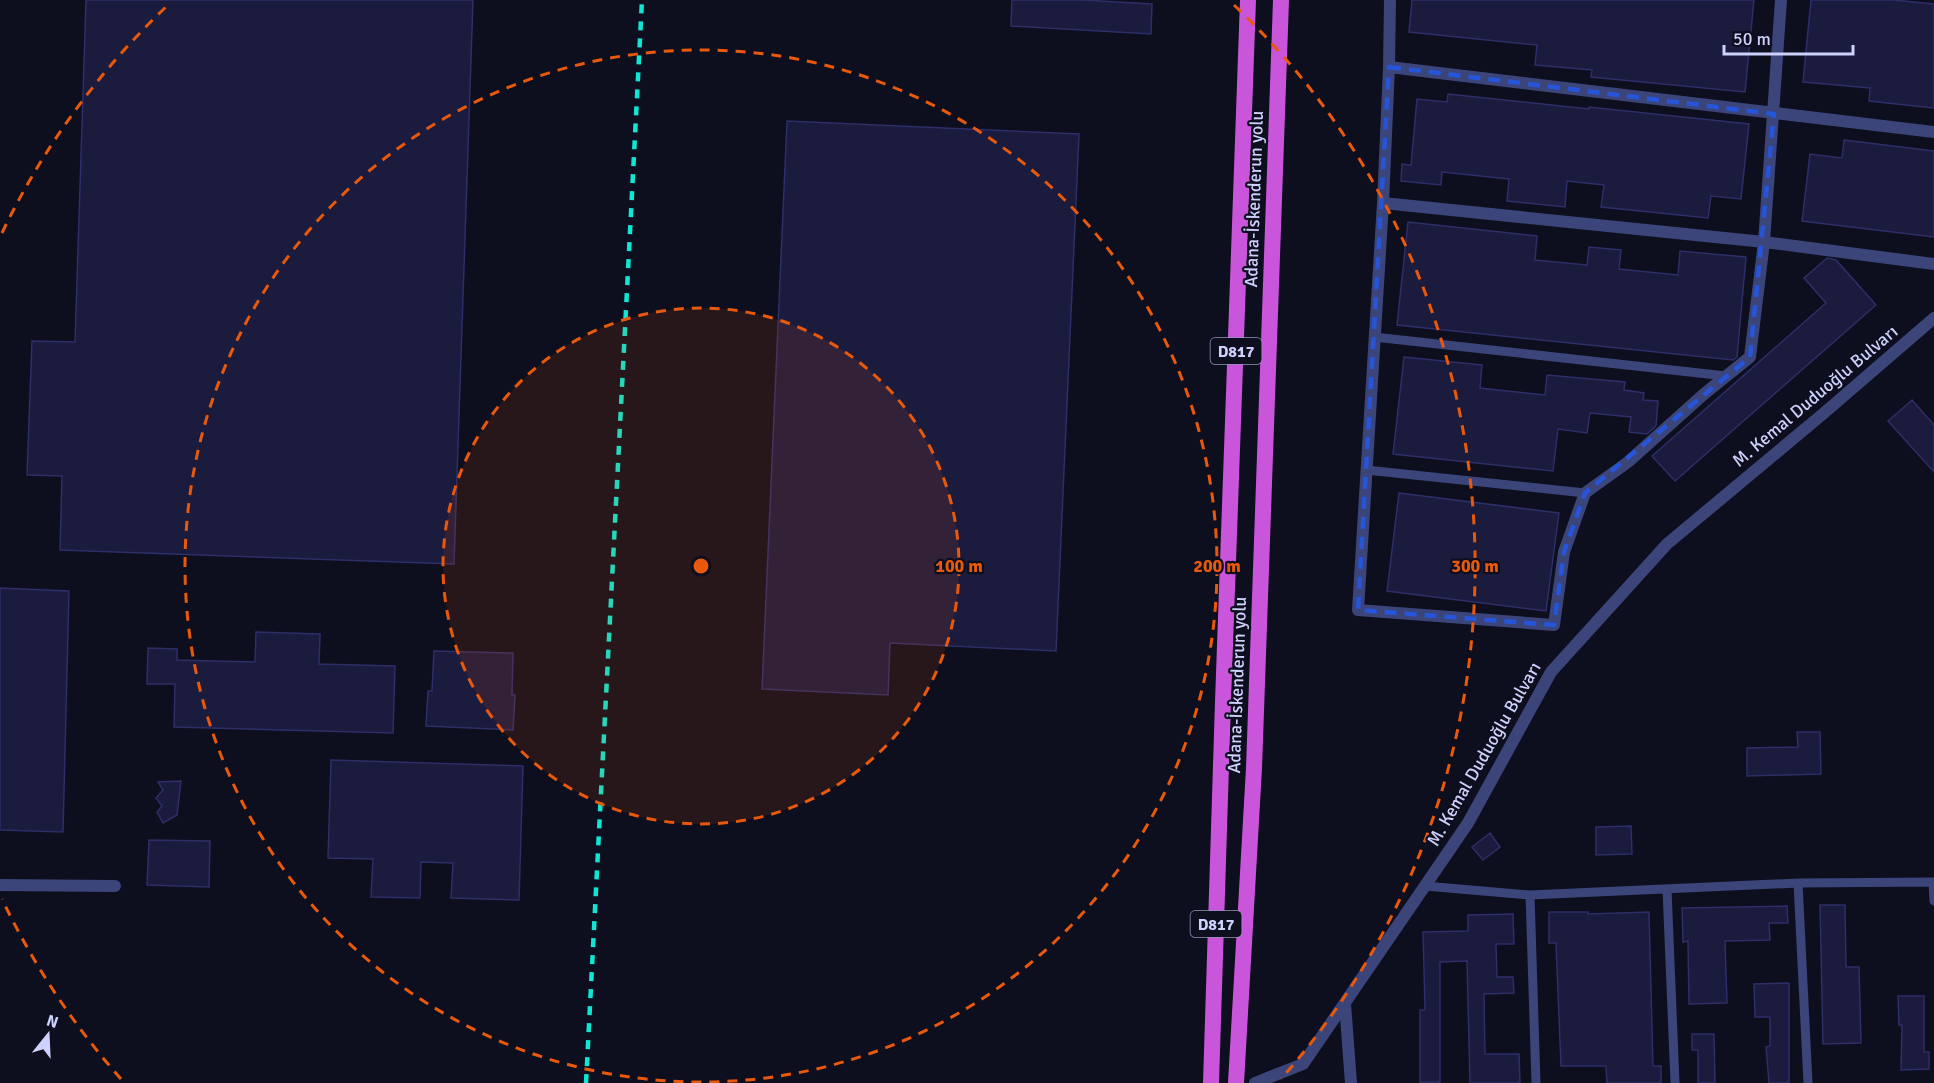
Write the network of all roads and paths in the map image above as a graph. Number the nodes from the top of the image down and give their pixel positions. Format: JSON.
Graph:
{"nodes":[{"id":1,"x":1248,"y":0,"type":"edge"},
{"id":2,"x":1281,"y":0,"type":"edge"},
{"id":3,"x":1390,"y":0,"type":"edge"},
{"id":4,"x":1781,"y":0,"type":"edge"},
{"id":5,"x":1389,"y":67,"type":"junction"},
{"id":6,"x":1774,"y":114,"type":"junction"},
{"id":7,"x":1934,"y":132,"type":"edge"},
{"id":8,"x":1383,"y":203,"type":"junction"},
{"id":9,"x":1764,"y":242,"type":"junction"},
{"id":10,"x":1934,"y":264,"type":"edge"},
{"id":11,"x":1934,"y":318,"type":"edge"},
{"id":12,"x":1374,"y":337,"type":"junction"},
{"id":13,"x":1726,"y":376,"type":"junction"},
{"id":14,"x":1366,"y":470,"type":"junction"},
{"id":15,"x":1585,"y":493,"type":"junction"},
{"id":16,"x":1798,"y":883,"type":"junction"},
{"id":17,"x":0,"y":885,"type":"edge"},
{"id":18,"x":115,"y":886,"type":"dead end"},
{"id":19,"x":1425,"y":886,"type":"junction"},
{"id":20,"x":1667,"y":889,"type":"junction"},
{"id":21,"x":1530,"y":895,"type":"junction"},
{"id":22,"x":1934,"y":901,"type":"edge"},
{"id":23,"x":1345,"y":1004,"type":"junction"},
{"id":24,"x":1211,"y":1083,"type":"edge"},
{"id":25,"x":1236,"y":1083,"type":"edge"},
{"id":26,"x":1255,"y":1083,"type":"edge"},
{"id":27,"x":1351,"y":1083,"type":"edge"},
{"id":28,"x":1536,"y":1083,"type":"edge"},
{"id":29,"x":1675,"y":1083,"type":"edge"},
{"id":30,"x":1808,"y":1083,"type":"edge"}],
"edges":[{"from":1,"to":24,"type":"highway","number":"D817"},
{"from":2,"to":25,"type":"highway","name":"Adana-İskenderun yolu","number":"D817"},
{"from":3,"to":5,"type":"street"},
{"from":4,"to":6,"type":"street"},
{"from":5,"to":6,"type":"street"},
{"from":5,"to":8,"type":"street"},
{"from":6,"to":7,"type":"street"},
{"from":6,"to":9,"type":"street"},
{"from":8,"to":9,"type":"street"},
{"from":8,"to":12,"type":"street"},
{"from":9,"to":10,"type":"street"},
{"from":9,"to":13,"type":"street"},
{"from":11,"to":19,"type":"street","name":"M. Kemal Duduoğlu Bulvarı"},
{"from":12,"to":13,"type":"lane"},
{"from":12,"to":14,"type":"street"},
{"from":13,"to":15,"type":"street"},
{"from":14,"to":15,"type":"lane"},
{"from":14,"to":15,"type":"street"},
{"from":16,"to":20,"type":"lane"},
{"from":16,"to":22,"type":"lane"},
{"from":16,"to":30,"type":"lane"},
{"from":17,"to":18,"type":"street"},
{"from":19,"to":21,"type":"lane"},
{"from":19,"to":23,"type":"street","name":"M. Kemal Duduoğlu Bulvarı"},
{"from":20,"to":21,"type":"lane"},
{"from":20,"to":29,"type":"lane"},
{"from":21,"to":28,"type":"lane"},
{"from":23,"to":26,"type":"street","name":"M. Kemal Duduoğlu Bulvarı"},
{"from":23,"to":27,"type":"street"}]}
